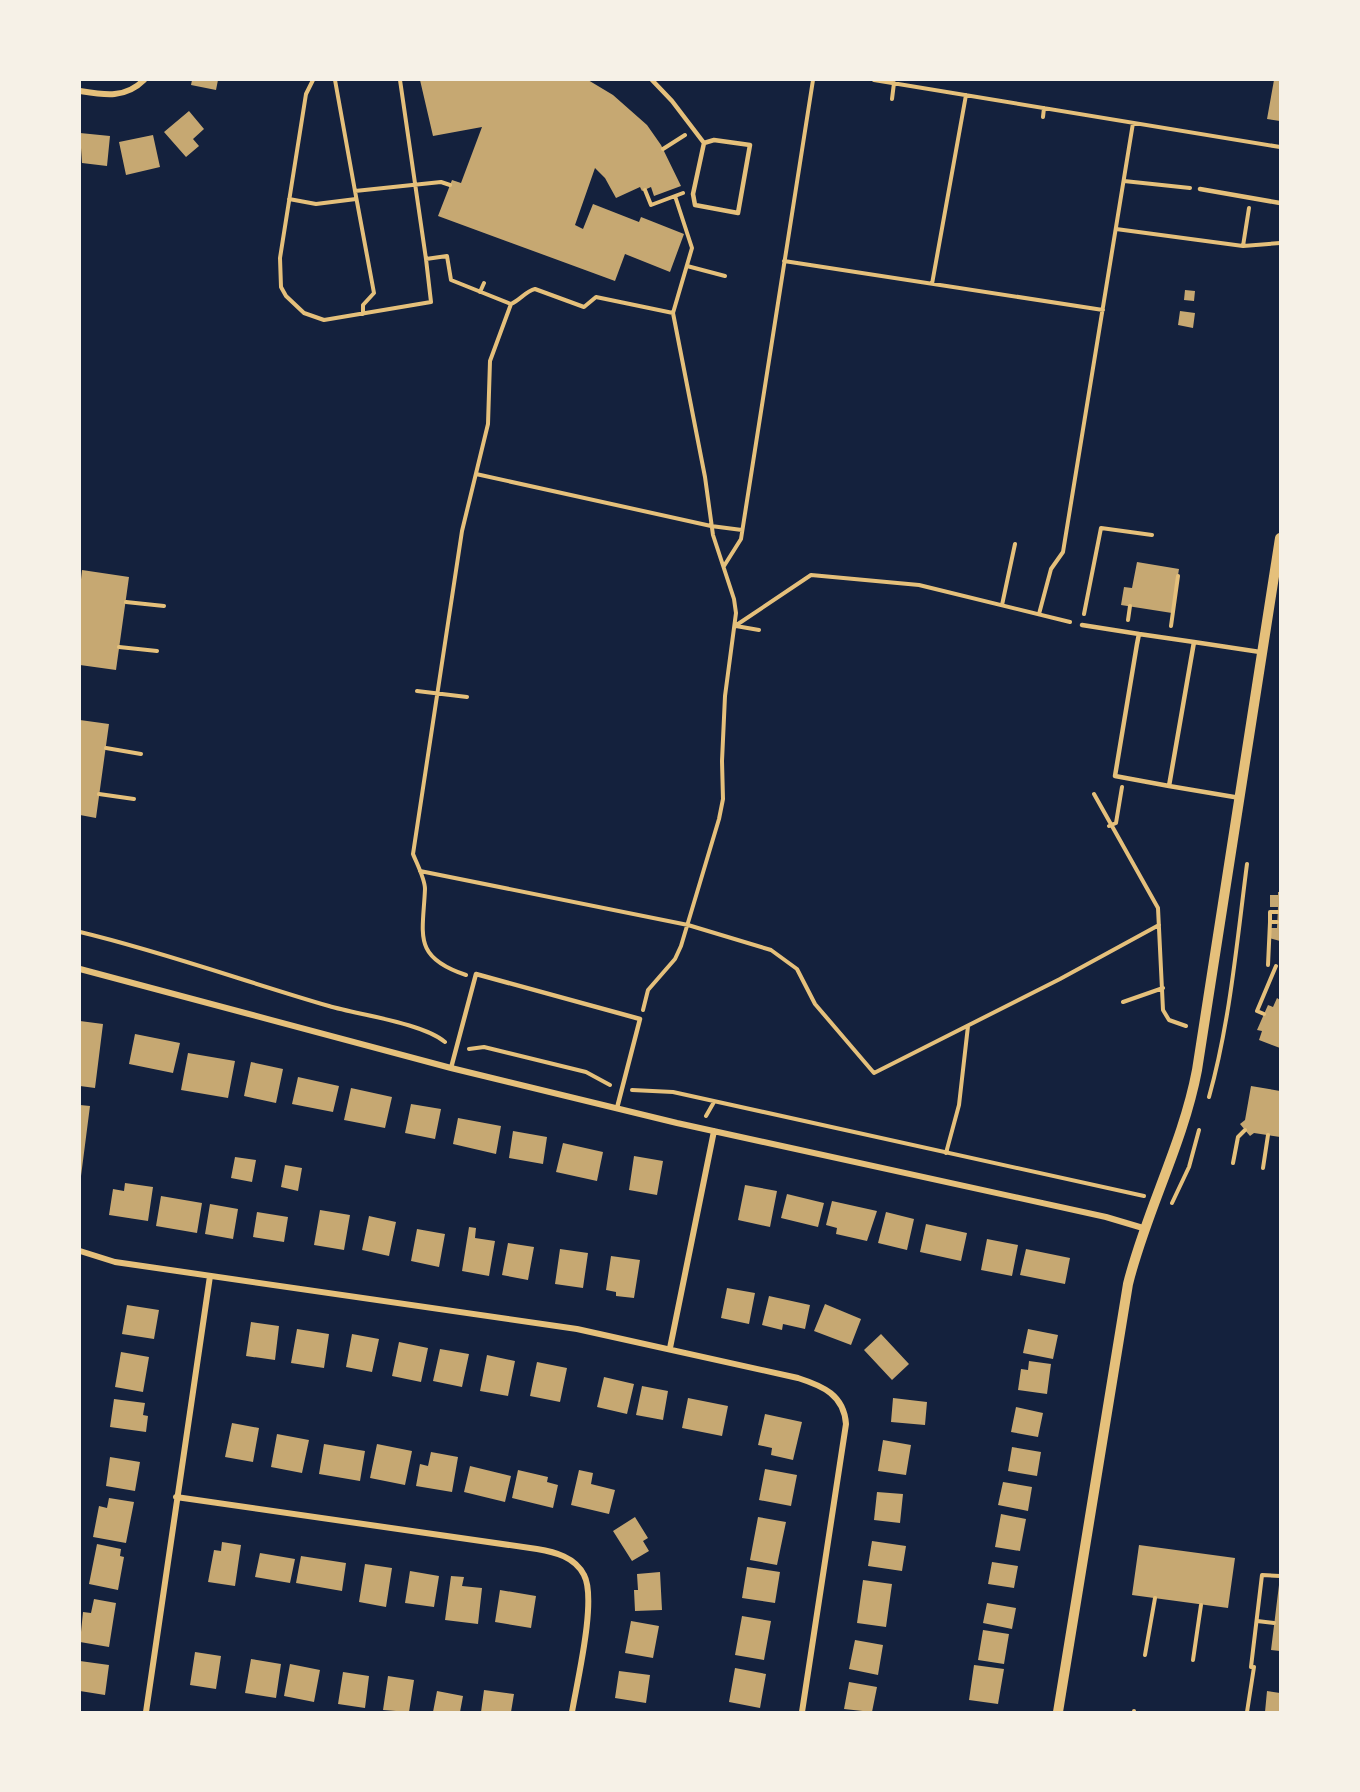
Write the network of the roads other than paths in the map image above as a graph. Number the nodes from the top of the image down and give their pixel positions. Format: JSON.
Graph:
{"nodes":[{"id":1,"x":144,"y":80,"type":"edge"},
{"id":2,"x":652,"y":80,"type":"edge"},
{"id":3,"x":80,"y":91,"type":"edge"},
{"id":4,"x":704,"y":143,"type":"junction"},
{"id":5,"x":1200,"y":189,"type":"road end"},
{"id":6,"x":1281,"y":202,"type":"edge"},
{"id":7,"x":1281,"y":538,"type":"edge"},
{"id":8,"x":1082,"y":625,"type":"road end"},
{"id":9,"x":1139,"y":634,"type":"junction"},
{"id":10,"x":1194,"y":642,"type":"junction"},
{"id":11,"x":1263,"y":652,"type":"junction"},
{"id":12,"x":1169,"y":786,"type":"junction"},
{"id":13,"x":1240,"y":798,"type":"junction"},
{"id":14,"x":80,"y":969,"type":"edge"},
{"id":15,"x":452,"y":1068,"type":"junction"},
{"id":16,"x":617,"y":1108,"type":"junction"},
{"id":17,"x":714,"y":1131,"type":"junction"},
{"id":18,"x":1143,"y":1228,"type":"junction"},
{"id":19,"x":80,"y":1251,"type":"edge"},
{"id":20,"x":210,"y":1276,"type":"junction"},
{"id":21,"x":670,"y":1348,"type":"junction"},
{"id":22,"x":176,"y":1497,"type":"junction"},
{"id":23,"x":146,"y":1713,"type":"edge"},
{"id":24,"x":573,"y":1713,"type":"edge"},
{"id":25,"x":802,"y":1713,"type":"edge"},
{"id":26,"x":1059,"y":1713,"type":"edge"}],
"edges":[{"from":1,"to":3,"type":"street"},
{"from":2,"to":4,"type":"lane"},
{"from":4,"to":4,"type":"lane"},
{"from":5,"to":6,"type":"lane"},
{"from":7,"to":11,"type":"street"},
{"from":8,"to":9,"type":"lane"},
{"from":9,"to":10,"type":"lane"},
{"from":9,"to":12,"type":"lane"},
{"from":10,"to":11,"type":"lane"},
{"from":10,"to":12,"type":"lane"},
{"from":11,"to":13,"type":"street"},
{"from":12,"to":13,"type":"lane"},
{"from":13,"to":18,"type":"street"},
{"from":14,"to":15,"type":"street"},
{"from":15,"to":16,"type":"street"},
{"from":15,"to":16,"type":"lane"},
{"from":16,"to":17,"type":"street"},
{"from":17,"to":18,"type":"street"},
{"from":17,"to":21,"type":"street"},
{"from":18,"to":26,"type":"street"},
{"from":19,"to":20,"type":"street"},
{"from":20,"to":21,"type":"street"},
{"from":20,"to":22,"type":"street"},
{"from":21,"to":25,"type":"street"},
{"from":22,"to":23,"type":"street"},
{"from":22,"to":24,"type":"street"}]}
